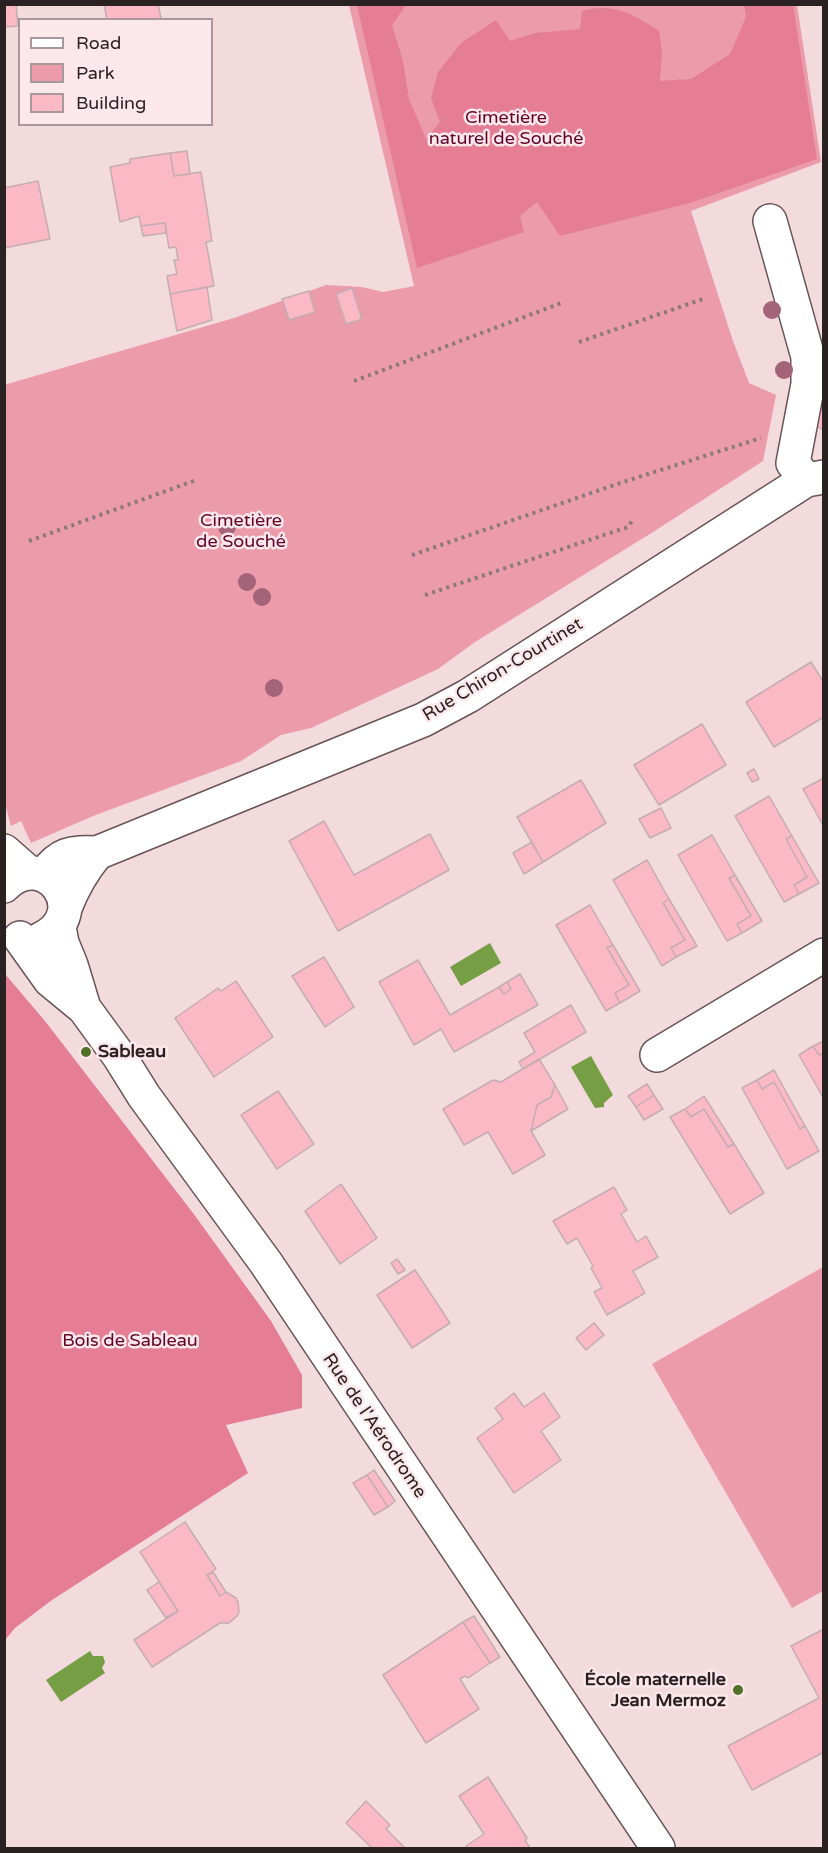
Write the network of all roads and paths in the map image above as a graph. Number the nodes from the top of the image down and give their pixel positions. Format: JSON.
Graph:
{"nodes":[{"id":1,"x":770,"y":221,"type":"dead end"},
{"id":2,"x":705,"y":298,"type":"dead end"},
{"id":3,"x":564,"y":302,"type":"dead end"},
{"id":4,"x":579,"y":342,"type":"dead end"},
{"id":5,"x":354,"y":381,"type":"dead end"},
{"id":6,"x":762,"y":437,"type":"dead end"},
{"id":7,"x":815,"y":479,"type":"edge"},
{"id":8,"x":196,"y":480,"type":"dead end"},
{"id":9,"x":634,"y":518,"type":"dead end"},
{"id":10,"x":29,"y":542,"type":"dead end"},
{"id":11,"x":412,"y":555,"type":"dead end"},
{"id":12,"x":425,"y":595,"type":"dead end"},
{"id":13,"x":4,"y":851,"type":"edge"},
{"id":14,"x":97,"y":853,"type":"junction"},
{"id":15,"x":26,"y":878,"type":"edge"},
{"id":16,"x":62,"y":918,"type":"junction"},
{"id":17,"x":12,"y":933,"type":"edge"},
{"id":18,"x":824,"y":955,"type":"edge"},
{"id":19,"x":84,"y":1008,"type":"junction"},
{"id":20,"x":657,"y":1055,"type":"dead end"},
{"id":21,"x":658,"y":1848,"type":"edge"}],
"edges":[{"from":1,"to":7,"type":"street"},
{"from":2,"to":4,"type":"path"},
{"from":3,"to":5,"type":"path"},
{"from":6,"to":11,"type":"path"},
{"from":7,"to":14,"type":"street","name":"Rue Chiron-Courtinet"},
{"from":8,"to":10,"type":"path"},
{"from":9,"to":12,"type":"path"},
{"from":13,"to":15,"type":"street"},
{"from":14,"to":15,"type":"street","name":"Rue Chiron-Courtinet"},
{"from":14,"to":16,"type":"street"},
{"from":15,"to":16,"type":"street","name":"Rue de l'Aérodrome"},
{"from":16,"to":17,"type":"street"},
{"from":16,"to":19,"type":"street","name":"Rue de l'Aérodrome"},
{"from":17,"to":19,"type":"street","name":"Rue de l'Aérodrome"},
{"from":18,"to":20,"type":"street"},
{"from":19,"to":21,"type":"street","name":"Rue de l'Aérodrome"}]}
